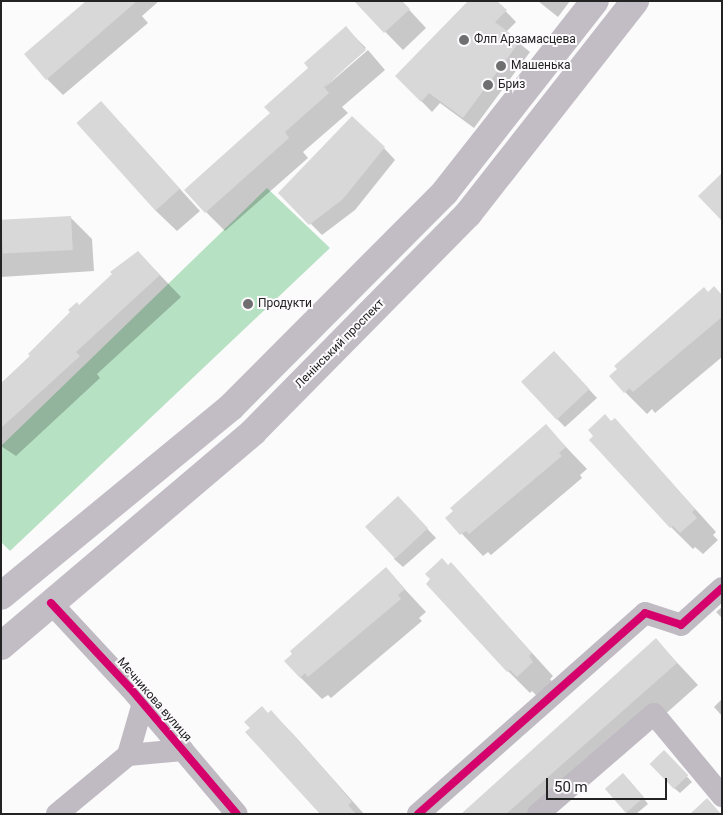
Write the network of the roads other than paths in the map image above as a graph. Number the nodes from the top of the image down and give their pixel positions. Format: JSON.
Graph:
{"nodes":[{"id":1,"x":595,"y":1,"type":"edge"},
{"id":2,"x":635,"y":1,"type":"edge"},
{"id":3,"x":722,"y":588,"type":"edge"},
{"id":4,"x":1,"y":596,"type":"edge"},
{"id":5,"x":51,"y":603,"type":"junction"},
{"id":6,"x":1,"y":646,"type":"edge"},
{"id":7,"x":143,"y":703,"type":"junction"},
{"id":8,"x":183,"y":750,"type":"junction"},
{"id":9,"x":128,"y":755,"type":"junction"},
{"id":10,"x":722,"y":796,"type":"edge"},
{"id":11,"x":57,"y":814,"type":"edge"},
{"id":12,"x":237,"y":814,"type":"edge"},
{"id":13,"x":418,"y":814,"type":"edge"},
{"id":14,"x":538,"y":814,"type":"edge"}],
"edges":[{"from":1,"to":4,"type":"main road"},
{"from":2,"to":5,"type":"main road","name":"Ленінський проспект"},
{"from":3,"to":13,"type":"street"},
{"from":5,"to":6,"type":"main road","name":"Ленінський проспект"},
{"from":5,"to":7,"type":"street","name":"Мєчникова вулиця"},
{"from":7,"to":8,"type":"street","name":"Мєчникова вулиця"},
{"from":7,"to":9,"type":"street"},
{"from":8,"to":9,"type":"street"},
{"from":8,"to":12,"type":"street","name":"Мєчникова вулиця"},
{"from":9,"to":11,"type":"street"},
{"from":10,"to":14,"type":"street"}]}
